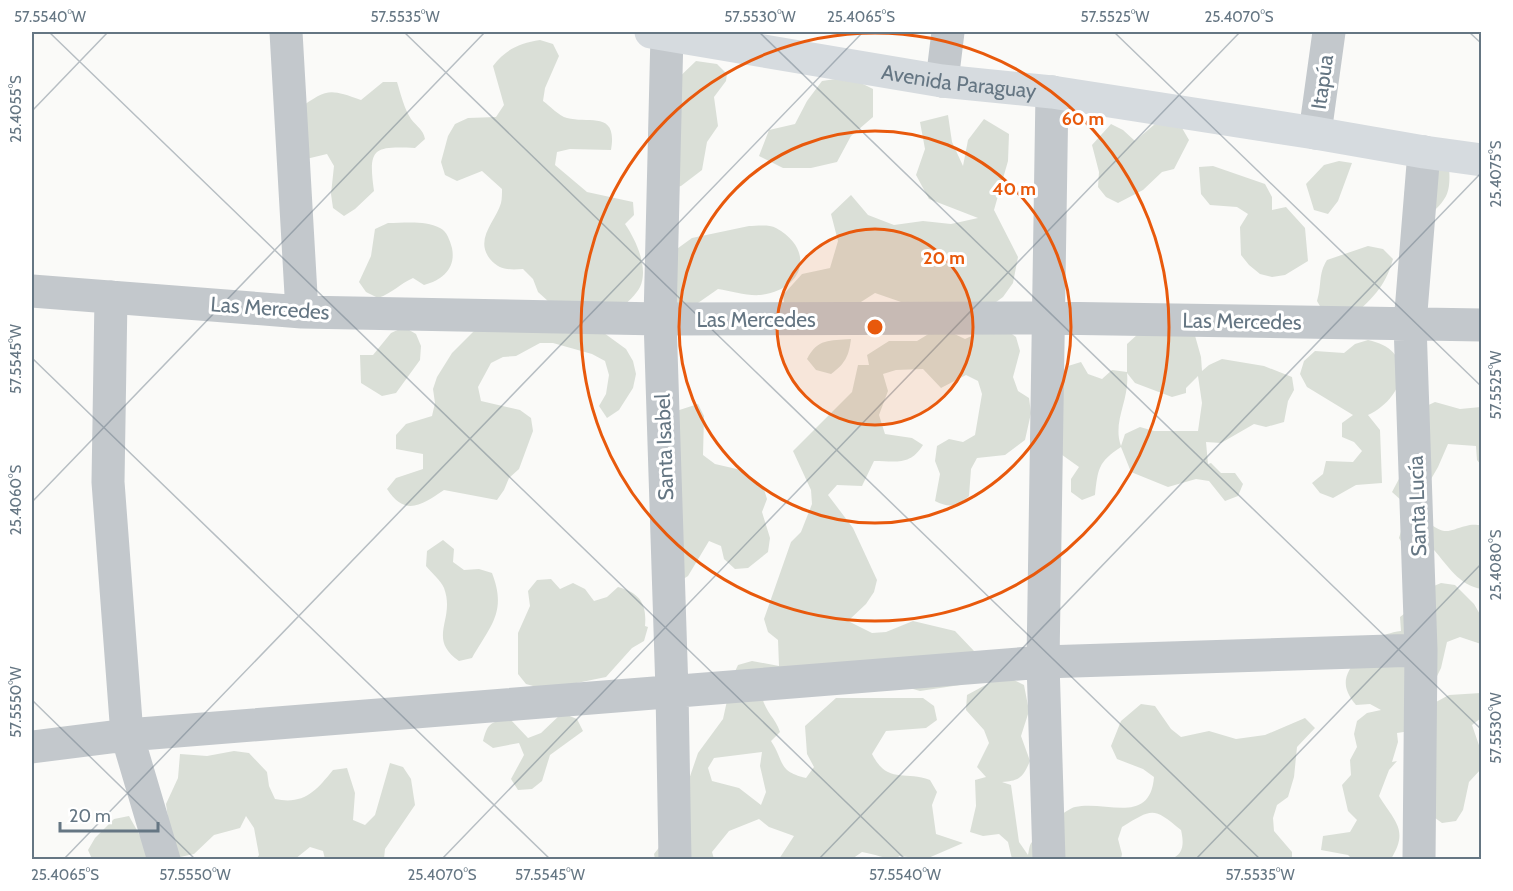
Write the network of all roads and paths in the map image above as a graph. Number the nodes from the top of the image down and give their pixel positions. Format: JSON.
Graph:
{"nodes":[{"id":1,"x":286,"y":32,"type":"edge"},
{"id":2,"x":948,"y":32,"type":"edge"},
{"id":3,"x":1329,"y":32,"type":"edge"},
{"id":4,"x":659,"y":33,"type":"edge"},
{"id":5,"x":942,"y":81,"type":"junction"},
{"id":6,"x":1052,"y":92,"type":"junction"},
{"id":7,"x":1316,"y":133,"type":"junction"},
{"id":8,"x":1424,"y":152,"type":"junction"},
{"id":9,"x":1482,"y":160,"type":"edge"},
{"id":10,"x":32,"y":291,"type":"edge"},
{"id":11,"x":111,"y":297,"type":"junction"},
{"id":12,"x":302,"y":312,"type":"junction"},
{"id":13,"x":1048,"y":318,"type":"junction"},
{"id":14,"x":660,"y":319,"type":"junction"},
{"id":15,"x":1410,"y":324,"type":"junction"},
{"id":16,"x":1482,"y":325,"type":"edge"},
{"id":17,"x":1422,"y":650,"type":"junction"},
{"id":18,"x":1043,"y":662,"type":"junction"},
{"id":19,"x":672,"y":691,"type":"junction"},
{"id":20,"x":126,"y":735,"type":"junction"},
{"id":21,"x":32,"y":747,"type":"edge"},
{"id":22,"x":164,"y":860,"type":"edge"},
{"id":23,"x":675,"y":860,"type":"edge"},
{"id":24,"x":1049,"y":860,"type":"edge"},
{"id":25,"x":1419,"y":860,"type":"edge"}],
"edges":[{"from":1,"to":12,"type":"street"},
{"from":2,"to":5,"type":"street"},
{"from":3,"to":7,"type":"street","name":"Itapúa"},
{"from":4,"to":5,"type":"street","name":"Avenida Paraguay"},
{"from":4,"to":14,"type":"street","name":"Santa Isabel"},
{"from":5,"to":6,"type":"street","name":"Avenida Paraguay"},
{"from":6,"to":7,"type":"street","name":"Avenida Paraguay"},
{"from":6,"to":13,"type":"street"},
{"from":7,"to":8,"type":"street","name":"Avenida Paraguay"},
{"from":8,"to":9,"type":"street","name":"Avenida Paraguay"},
{"from":8,"to":15,"type":"street","name":"Santa Lucía"},
{"from":10,"to":11,"type":"street","name":"Las Mercedes"},
{"from":11,"to":12,"type":"street","name":"Las Mercedes"},
{"from":11,"to":20,"type":"street"},
{"from":12,"to":14,"type":"street","name":"Las Mercedes"},
{"from":13,"to":14,"type":"street","name":"Las Mercedes"},
{"from":13,"to":15,"type":"street","name":"Las Mercedes"},
{"from":13,"to":18,"type":"street"},
{"from":14,"to":19,"type":"street","name":"Santa Isabel"},
{"from":15,"to":16,"type":"street","name":"Las Mercedes"},
{"from":15,"to":17,"type":"street","name":"Santa Lucía"},
{"from":17,"to":18,"type":"street"},
{"from":17,"to":25,"type":"street","name":"Santa Lucía"},
{"from":18,"to":19,"type":"street"},
{"from":18,"to":24,"type":"street"},
{"from":19,"to":20,"type":"street"},
{"from":19,"to":23,"type":"street","name":"Santa Isabel"},
{"from":20,"to":21,"type":"street"},
{"from":20,"to":22,"type":"street"}]}
